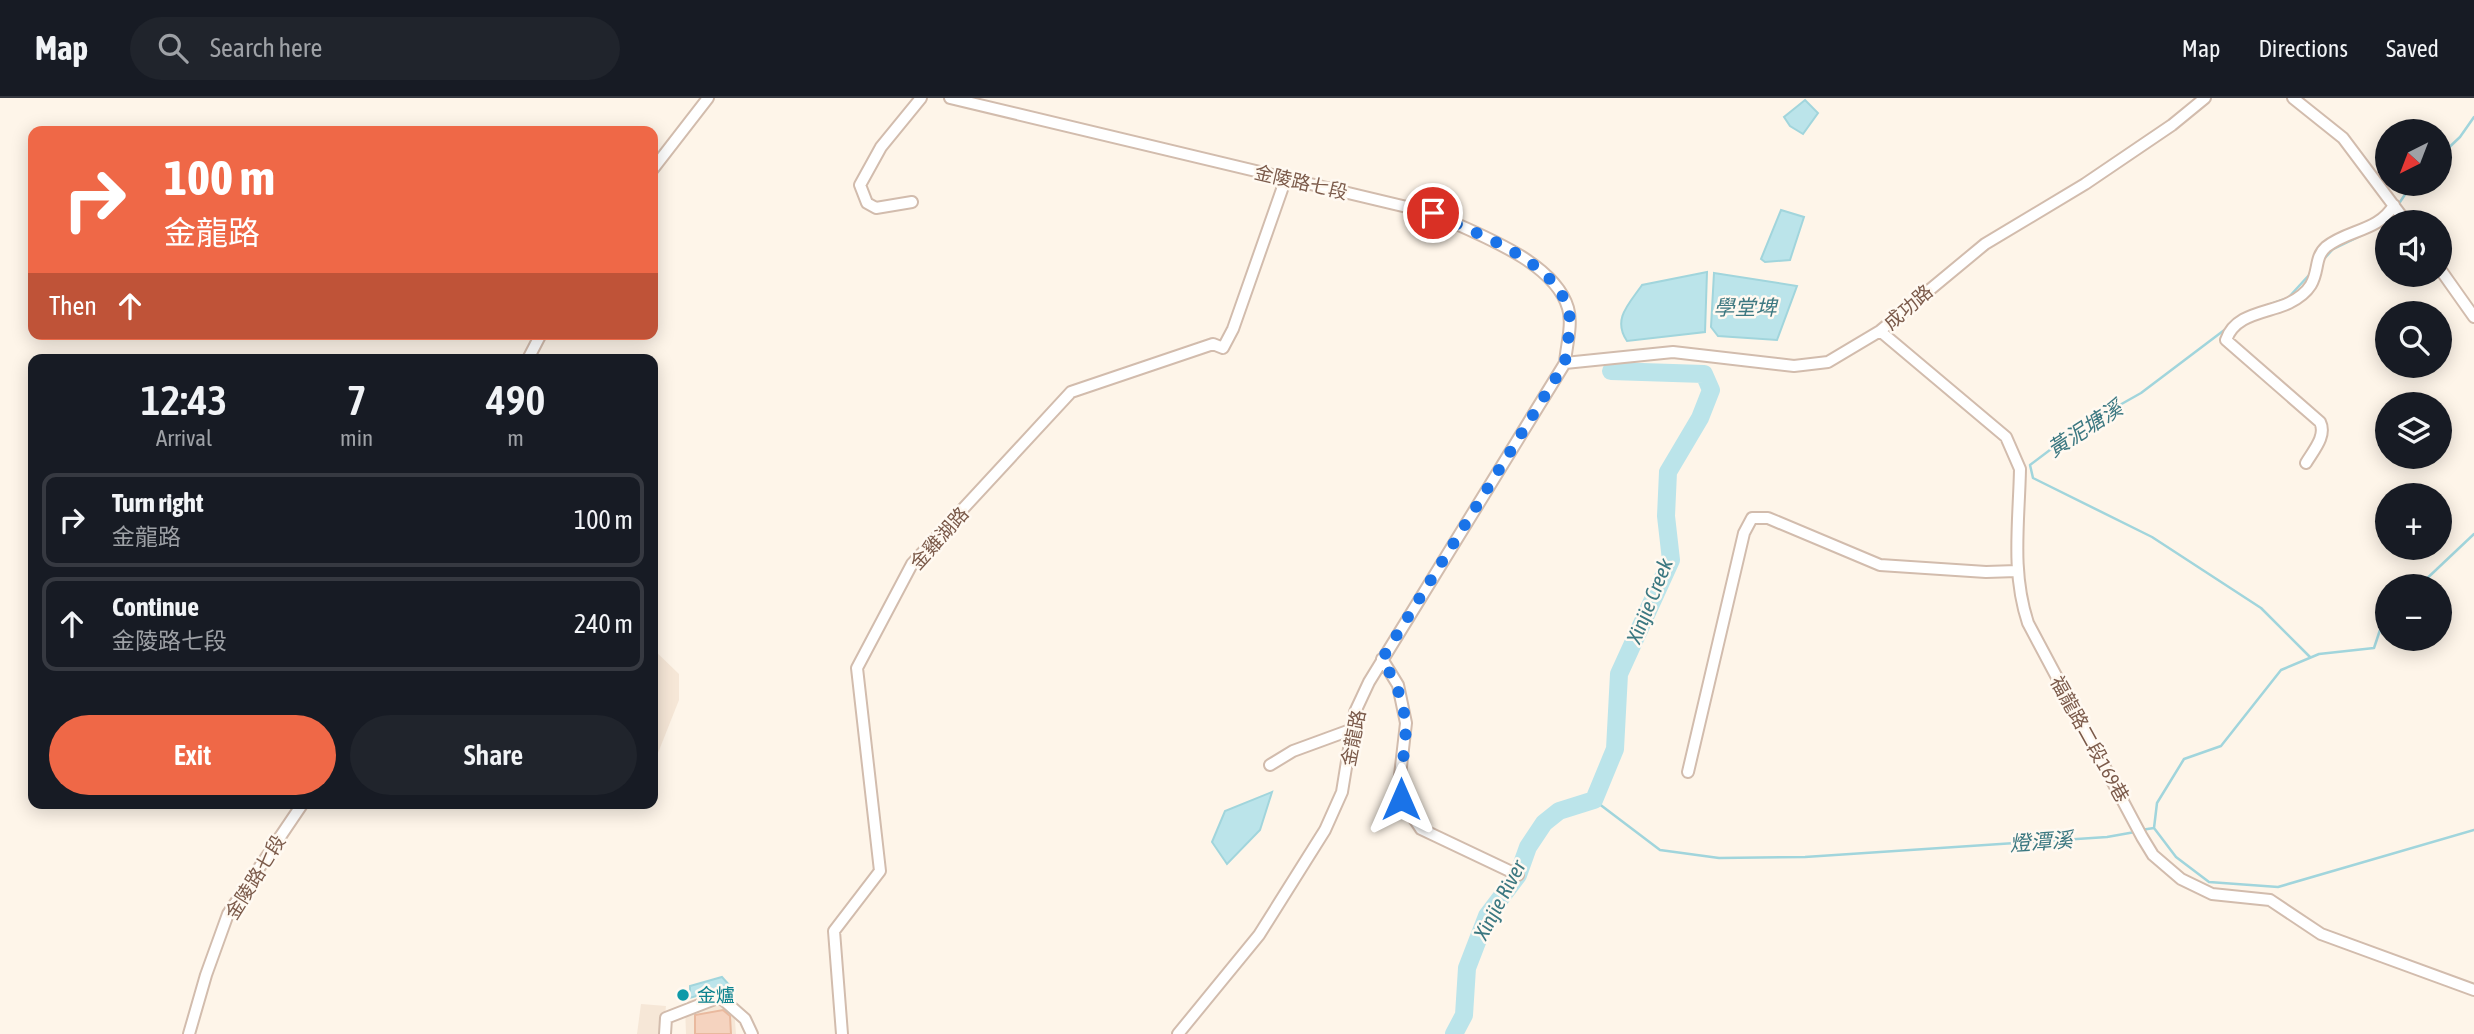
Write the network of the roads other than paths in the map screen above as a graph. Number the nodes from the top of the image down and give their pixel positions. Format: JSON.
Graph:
{"nodes":[{"id":1,"x":708,"y":98,"type":"edge"},
{"id":2,"x":922,"y":98,"type":"edge"},
{"id":3,"x":950,"y":98,"type":"edge"},
{"id":4,"x":2205,"y":98,"type":"edge"},
{"id":5,"x":2293,"y":98,"type":"edge"},
{"id":6,"x":658,"y":163,"type":"edge"},
{"id":7,"x":1286,"y":178,"type":"junction"},
{"id":8,"x":912,"y":202,"type":"dead end"},
{"id":9,"x":2394,"y":205,"type":"junction"},
{"id":10,"x":2398,"y":210,"type":"edge"},
{"id":11,"x":2452,"y":286,"type":"edge"},
{"id":12,"x":2474,"y":317,"type":"edge"},
{"id":13,"x":1880,"y":331,"type":"junction"},
{"id":14,"x":1565,"y":363,"type":"junction"},
{"id":15,"x":2306,"y":463,"type":"dead end"},
{"id":16,"x":2017,"y":571,"type":"junction"},
{"id":17,"x":1382,"y":659,"type":"junction"},
{"id":18,"x":1353,"y":729,"type":"junction"},
{"id":19,"x":1270,"y":765,"type":"dead end"},
{"id":20,"x":1688,"y":772,"type":"dead end"},
{"id":21,"x":299,"y":809,"type":"edge"},
{"id":22,"x":1518,"y":875,"type":"dead end"},
{"id":23,"x":2474,"y":990,"type":"edge"},
{"id":24,"x":189,"y":1034,"type":"edge"},
{"id":25,"x":665,"y":1034,"type":"edge"},
{"id":26,"x":752,"y":1034,"type":"edge"},
{"id":27,"x":842,"y":1034,"type":"edge"},
{"id":28,"x":1178,"y":1034,"type":"edge"}],
"edges":[{"from":1,"to":6,"type":"street"},
{"from":2,"to":8,"type":"street"},
{"from":3,"to":7,"type":"street","name":"金陵路七段"},
{"from":4,"to":13,"type":"street","name":"成功路"},
{"from":5,"to":9,"type":"street"},
{"from":7,"to":14,"type":"street","name":"金陵路七段"},
{"from":7,"to":27,"type":"street","name":"金雞湖路"},
{"from":9,"to":10,"type":"street"},
{"from":9,"to":15,"type":"street"},
{"from":11,"to":12,"type":"street"},
{"from":13,"to":14,"type":"street","name":"成功路"},
{"from":13,"to":16,"type":"street","name":"福龍路二段169巷"},
{"from":14,"to":17,"type":"street","name":"金龍路"},
{"from":16,"to":20,"type":"street"},
{"from":16,"to":23,"type":"street","name":"福龍路二段169巷"},
{"from":17,"to":18,"type":"street","name":"金龍路"},
{"from":17,"to":22,"type":"street"},
{"from":18,"to":19,"type":"street"},
{"from":18,"to":28,"type":"street","name":"金龍路"},
{"from":21,"to":24,"type":"street","name":"金陵路七段"},
{"from":25,"to":26,"type":"street"}]}
